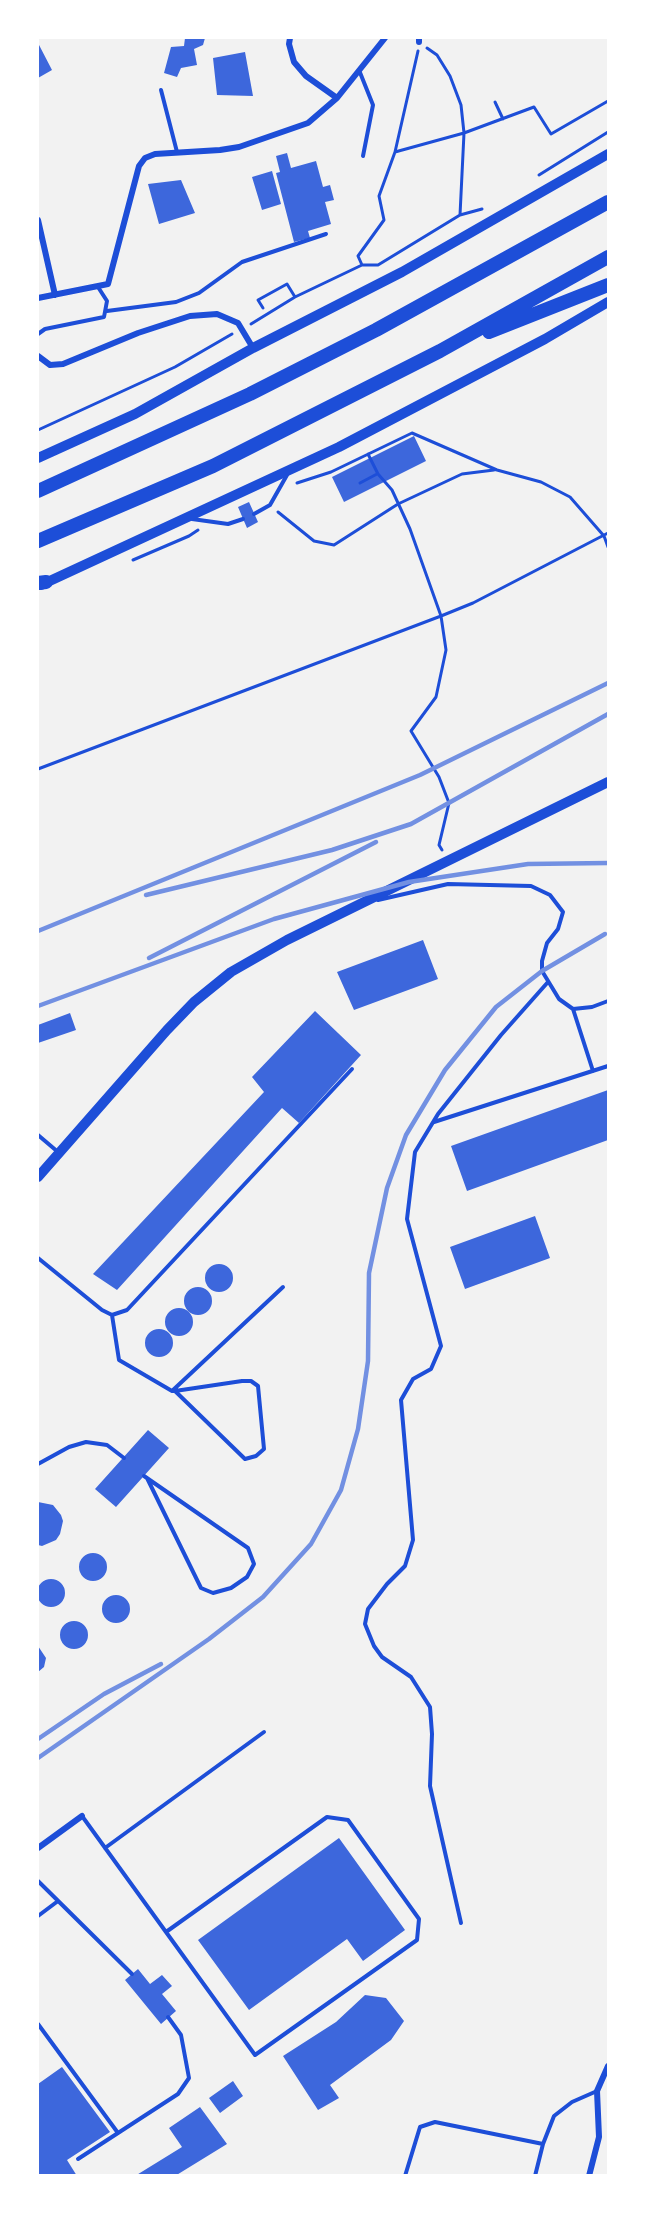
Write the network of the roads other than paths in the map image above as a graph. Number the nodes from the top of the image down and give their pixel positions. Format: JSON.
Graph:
{"nodes":[{"id":1,"x":290,"y":38,"type":"edge"},
{"id":2,"x":385,"y":38,"type":"edge"},
{"id":3,"x":359,"y":70,"type":"junction"},
{"id":4,"x":160,"y":90,"type":"dead end"},
{"id":5,"x":337,"y":98,"type":"junction"},
{"id":6,"x":178,"y":153,"type":"junction"},
{"id":7,"x":609,"y":154,"type":"edge"},
{"id":8,"x":363,"y":156,"type":"dead end"},
{"id":9,"x":609,"y":202,"type":"edge"},
{"id":10,"x":38,"y":220,"type":"edge"},
{"id":11,"x":326,"y":234,"type":"dead end"},
{"id":12,"x":609,"y":257,"type":"edge"},
{"id":13,"x":609,"y":285,"type":"edge"},
{"id":14,"x":98,"y":287,"type":"junction"},
{"id":15,"x":55,"y":295,"type":"junction"},
{"id":16,"x":38,"y":298,"type":"edge"},
{"id":17,"x":609,"y":302,"type":"edge"},
{"id":18,"x":107,"y":311,"type":"junction"},
{"id":19,"x":38,"y":334,"type":"edge"},
{"id":20,"x":253,"y":348,"type":"junction"},
{"id":21,"x":440,"y":351,"type":"junction"},
{"id":22,"x":38,"y":356,"type":"edge"},
{"id":23,"x":38,"y":458,"type":"edge"},
{"id":24,"x":290,"y":471,"type":"junction"},
{"id":25,"x":38,"y":491,"type":"edge"},
{"id":26,"x":254,"y":514,"type":"dead end"},
{"id":27,"x":189,"y":518,"type":"junction"},
{"id":28,"x":243,"y":519,"type":"dead end"},
{"id":29,"x":38,"y":541,"type":"edge"},
{"id":30,"x":40,"y":584,"type":"edge"},
{"id":31,"x":609,"y":782,"type":"edge"},
{"id":32,"x":365,"y":903,"type":"junction"},
{"id":33,"x":548,"y":982,"type":"junction"},
{"id":34,"x":609,"y":1001,"type":"edge"},
{"id":35,"x":573,"y":1009,"type":"junction"},
{"id":36,"x":609,"y":1066,"type":"edge"},
{"id":37,"x":352,"y":1069,"type":"dead end"},
{"id":38,"x":593,"y":1071,"type":"junction"},
{"id":39,"x":433,"y":1122,"type":"junction"},
{"id":40,"x":38,"y":1135,"type":"edge"},
{"id":41,"x":59,"y":1152,"type":"junction"},
{"id":42,"x":38,"y":1177,"type":"edge"},
{"id":43,"x":38,"y":1258,"type":"edge"},
{"id":44,"x":284,"y":1287,"type":"dead end"},
{"id":45,"x":112,"y":1315,"type":"junction"},
{"id":46,"x":173,"y":1391,"type":"junction"},
{"id":47,"x":124,"y":1458,"type":"dead end"},
{"id":48,"x":38,"y":1464,"type":"edge"},
{"id":49,"x":146,"y":1477,"type":"joint"},
{"id":50,"x":264,"y":1732,"type":"dead end"},
{"id":51,"x":82,"y":1815,"type":"joint"},
{"id":52,"x":38,"y":1848,"type":"edge"},
{"id":53,"x":105,"y":1848,"type":"junction"},
{"id":54,"x":38,"y":1881,"type":"edge"},
{"id":55,"x":58,"y":1901,"type":"junction"},
{"id":56,"x":38,"y":1916,"type":"edge"},
{"id":57,"x":460,"y":1923,"type":"dead end"},
{"id":58,"x":166,"y":1932,"type":"junction"},
{"id":59,"x":132,"y":1974,"type":"dead end"},
{"id":60,"x":168,"y":2017,"type":"dead end"},
{"id":61,"x":38,"y":2024,"type":"edge"},
{"id":62,"x":609,"y":2066,"type":"edge"},
{"id":63,"x":597,"y":2091,"type":"junction"},
{"id":64,"x":118,"y":2133,"type":"junction"},
{"id":65,"x":543,"y":2144,"type":"junction"},
{"id":66,"x":78,"y":2160,"type":"dead end"},
{"id":67,"x":405,"y":2175,"type":"edge"},
{"id":68,"x":535,"y":2175,"type":"edge"},
{"id":69,"x":589,"y":2175,"type":"edge"}],
"edges":[{"from":1,"to":5,"type":"street"},
{"from":2,"to":3,"type":"street"},
{"from":3,"to":5,"type":"street"},
{"from":3,"to":8,"type":"lane"},
{"from":4,"to":6,"type":"lane"},
{"from":5,"to":6,"type":"street"},
{"from":6,"to":14,"type":"street"},
{"from":7,"to":20,"type":"street"},
{"from":9,"to":25,"type":"highway"},
{"from":10,"to":15,"type":"street"},
{"from":11,"to":18,"type":"lane"},
{"from":12,"to":21,"type":"highway"},
{"from":13,"to":21,"type":"highway"},
{"from":14,"to":15,"type":"street"},
{"from":14,"to":18,"type":"lane"},
{"from":15,"to":16,"type":"street"},
{"from":17,"to":24,"type":"street"},
{"from":18,"to":19,"type":"lane"},
{"from":20,"to":22,"type":"street"},
{"from":20,"to":23,"type":"street"},
{"from":21,"to":29,"type":"highway"},
{"from":24,"to":26,"type":"lane"},
{"from":24,"to":27,"type":"street"},
{"from":27,"to":28,"type":"lane"},
{"from":27,"to":30,"type":"street"},
{"from":31,"to":32,"type":"street"},
{"from":32,"to":33,"type":"lane"},
{"from":32,"to":41,"type":"street"},
{"from":33,"to":35,"type":"lane"},
{"from":33,"to":39,"type":"lane"},
{"from":34,"to":35,"type":"lane"},
{"from":35,"to":38,"type":"lane"},
{"from":36,"to":38,"type":"lane"},
{"from":37,"to":45,"type":"lane"},
{"from":38,"to":39,"type":"lane"},
{"from":39,"to":57,"type":"lane"},
{"from":40,"to":41,"type":"lane"},
{"from":41,"to":42,"type":"street"},
{"from":43,"to":45,"type":"lane"},
{"from":44,"to":46,"type":"lane"},
{"from":45,"to":46,"type":"lane"},
{"from":46,"to":46,"type":"lane"},
{"from":47,"to":48,"type":"lane"},
{"from":49,"to":49,"type":"lane"},
{"from":50,"to":53,"type":"lane"},
{"from":51,"to":52,"type":"street"},
{"from":51,"to":53,"type":"lane"},
{"from":53,"to":58,"type":"lane"},
{"from":54,"to":55,"type":"lane"},
{"from":55,"to":56,"type":"lane"},
{"from":55,"to":59,"type":"lane"},
{"from":58,"to":58,"type":"lane"},
{"from":60,"to":64,"type":"lane"},
{"from":61,"to":64,"type":"lane"},
{"from":62,"to":63,"type":"street"},
{"from":63,"to":65,"type":"lane"},
{"from":63,"to":69,"type":"street"},
{"from":64,"to":66,"type":"lane"},
{"from":65,"to":67,"type":"lane"},
{"from":65,"to":68,"type":"lane"}]}
